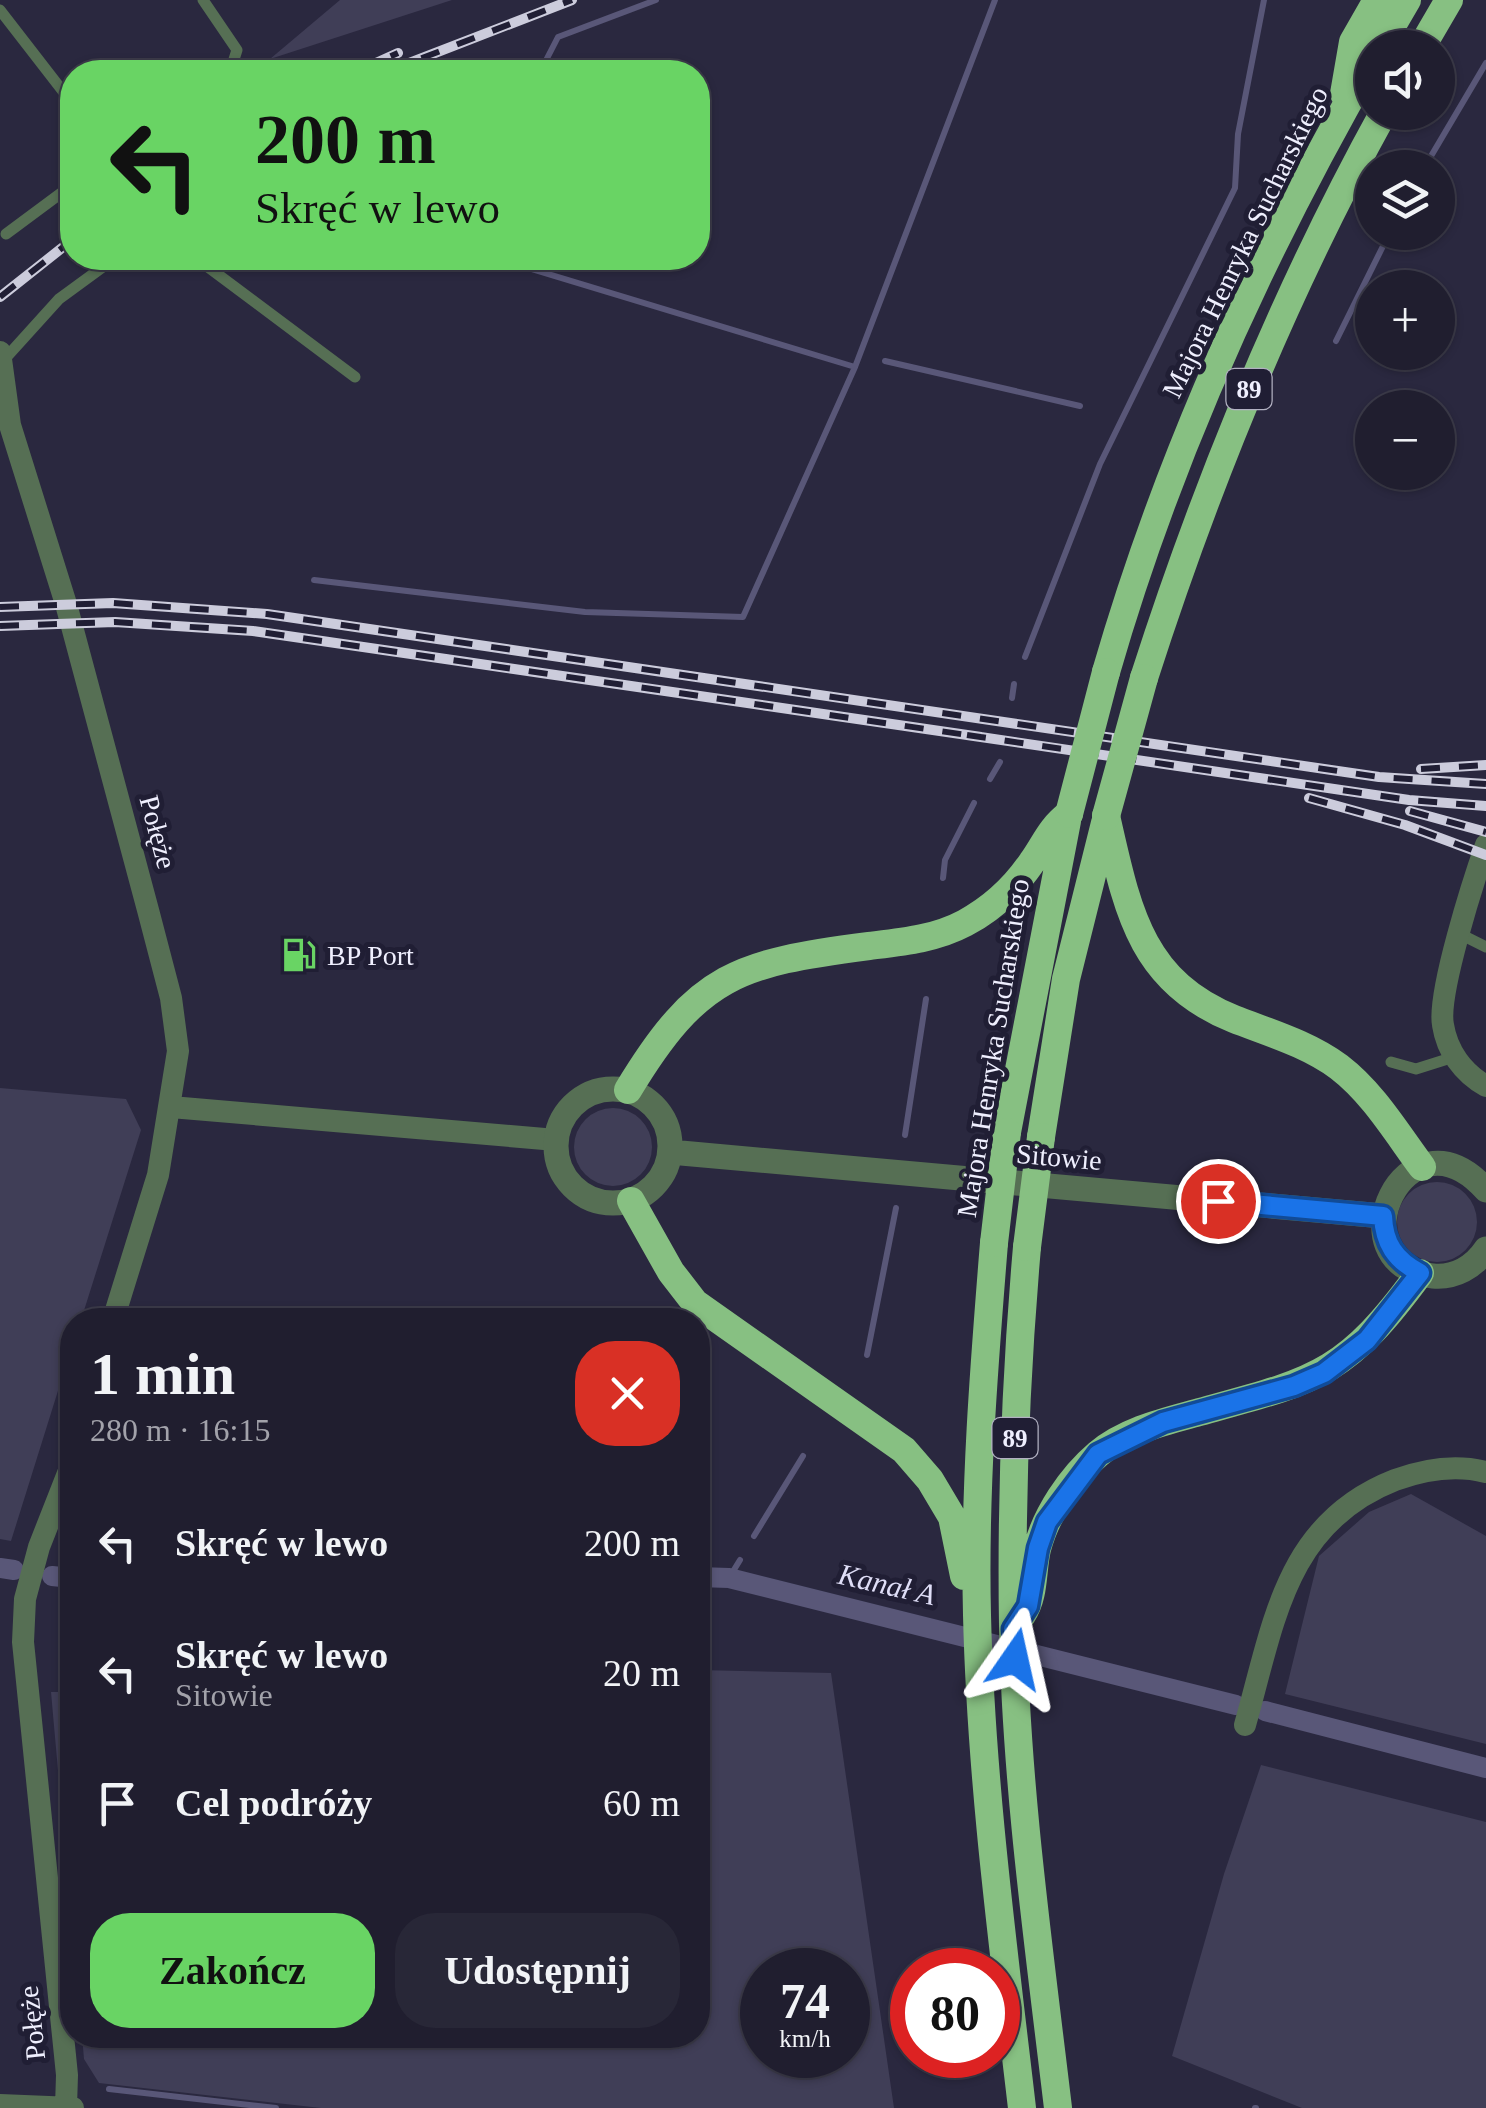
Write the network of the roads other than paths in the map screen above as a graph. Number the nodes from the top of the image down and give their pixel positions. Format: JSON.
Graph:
{"nodes":[{"id":1,"x":203,"y":0,"type":"edge"},
{"id":2,"x":1377,"y":0,"type":"edge"},
{"id":3,"x":1407,"y":0,"type":"edge"},
{"id":4,"x":1448,"y":0,"type":"edge"},
{"id":5,"x":0,"y":10,"type":"edge"},
{"id":6,"x":1390,"y":30,"type":"edge"},
{"id":7,"x":1431,"y":30,"type":"edge"},
{"id":8,"x":234,"y":60,"type":"edge"},
{"id":9,"x":60,"y":88,"type":"edge"},
{"id":10,"x":1355,"y":89,"type":"edge"},
{"id":11,"x":1340,"y":115,"type":"junction"},
{"id":12,"x":1375,"y":130,"type":"edge"},
{"id":13,"x":60,"y":193,"type":"edge"},
{"id":14,"x":6,"y":234,"type":"dead end"},
{"id":15,"x":99,"y":270,"type":"edge"},
{"id":16,"x":212,"y":270,"type":"edge"},
{"id":17,"x":1,"y":357,"type":"edge"},
{"id":18,"x":356,"y":377,"type":"dead end"},
{"id":19,"x":1068,"y":814,"type":"junction"},
{"id":20,"x":1106,"y":816,"type":"junction"},
{"id":21,"x":1486,"y":845,"type":"edge"},
{"id":22,"x":1462,"y":935,"type":"junction"},
{"id":23,"x":1486,"y":947,"type":"edge"},
{"id":24,"x":1454,"y":1057,"type":"junction"},
{"id":25,"x":1391,"y":1062,"type":"dead end"},
{"id":26,"x":1486,"y":1086,"type":"edge"},
{"id":27,"x":628,"y":1090,"type":"junction"},
{"id":28,"x":171,"y":1108,"type":"junction"},
{"id":29,"x":556,"y":1140,"type":"junction"},
{"id":30,"x":670,"y":1152,"type":"junction"},
{"id":31,"x":1422,"y":1167,"type":"junction"},
{"id":32,"x":1486,"y":1190,"type":"edge"},
{"id":33,"x":630,"y":1201,"type":"junction"},
{"id":34,"x":1383,"y":1216,"type":"junction"},
{"id":35,"x":1486,"y":1249,"type":"edge"},
{"id":36,"x":1420,"y":1273,"type":"junction"},
{"id":37,"x":117,"y":1308,"type":"edge"},
{"id":38,"x":702,"y":1308,"type":"edge"},
{"id":39,"x":710,"y":1313,"type":"edge"},
{"id":40,"x":1486,"y":1472,"type":"edge"},
{"id":41,"x":60,"y":1493,"type":"edge"},
{"id":42,"x":977,"y":1613,"type":"junction"},
{"id":43,"x":1013,"y":1629,"type":"junction"},
{"id":44,"x":1245,"y":1725,"type":"dead end"},
{"id":45,"x":60,"y":2006,"type":"edge"},
{"id":46,"x":64,"y":2048,"type":"edge"},
{"id":47,"x":0,"y":2105,"type":"edge"},
{"id":48,"x":69,"y":2108,"type":"edge"},
{"id":49,"x":1022,"y":2108,"type":"edge"},
{"id":50,"x":1058,"y":2108,"type":"edge"}],
"edges":[{"from":1,"to":8,"type":"lane"},
{"from":2,"to":11,"type":"highway"},
{"from":3,"to":6,"type":"highway"},
{"from":4,"to":7,"type":"highway"},
{"from":5,"to":9,"type":"lane"},
{"from":10,"to":11,"type":"highway","name":"Majora Henryka Sucharskiego","number":"89"},
{"from":11,"to":19,"type":"highway","name":"Majora Henryka Sucharskiego","number":"89","bridge":true},
{"from":12,"to":20,"type":"highway","number":"89","bridge":true},
{"from":13,"to":14,"type":"lane"},
{"from":15,"to":17,"type":"lane","name":"Połęże"},
{"from":16,"to":18,"type":"lane"},
{"from":17,"to":28,"type":"street","name":"Połęże"},
{"from":19,"to":27,"type":"highway"},
{"from":19,"to":42,"type":"highway","name":"Majora Henryka Sucharskiego","number":"89","bridge":true},
{"from":20,"to":31,"type":"highway"},
{"from":20,"to":43,"type":"highway","number":"89","bridge":true},
{"from":21,"to":22,"type":"street"},
{"from":22,"to":23,"type":"lane"},
{"from":22,"to":24,"type":"street"},
{"from":24,"to":25,"type":"lane"},
{"from":24,"to":26,"type":"street"},
{"from":27,"to":29,"type":"street"},
{"from":27,"to":30,"type":"street"},
{"from":28,"to":29,"type":"street"},
{"from":28,"to":37,"type":"street","name":"Połęże"},
{"from":29,"to":33,"type":"street"},
{"from":30,"to":33,"type":"street"},
{"from":30,"to":34,"type":"street","name":"Sitowie"},
{"from":31,"to":32,"type":"street"},
{"from":31,"to":34,"type":"street"},
{"from":33,"to":38,"type":"highway"},
{"from":34,"to":36,"type":"street"},
{"from":35,"to":36,"type":"street"},
{"from":36,"to":43,"type":"highway"},
{"from":39,"to":42,"type":"highway"},
{"from":40,"to":44,"type":"street"},
{"from":41,"to":45,"type":"street","name":"Połęże"},
{"from":42,"to":49,"type":"highway","name":"Majora Henryka Sucharskiego","number":"89"},
{"from":43,"to":50,"type":"highway","number":"89"},
{"from":46,"to":48,"type":"street","name":"Połęże"},
{"from":47,"to":48,"type":"street"}]}
